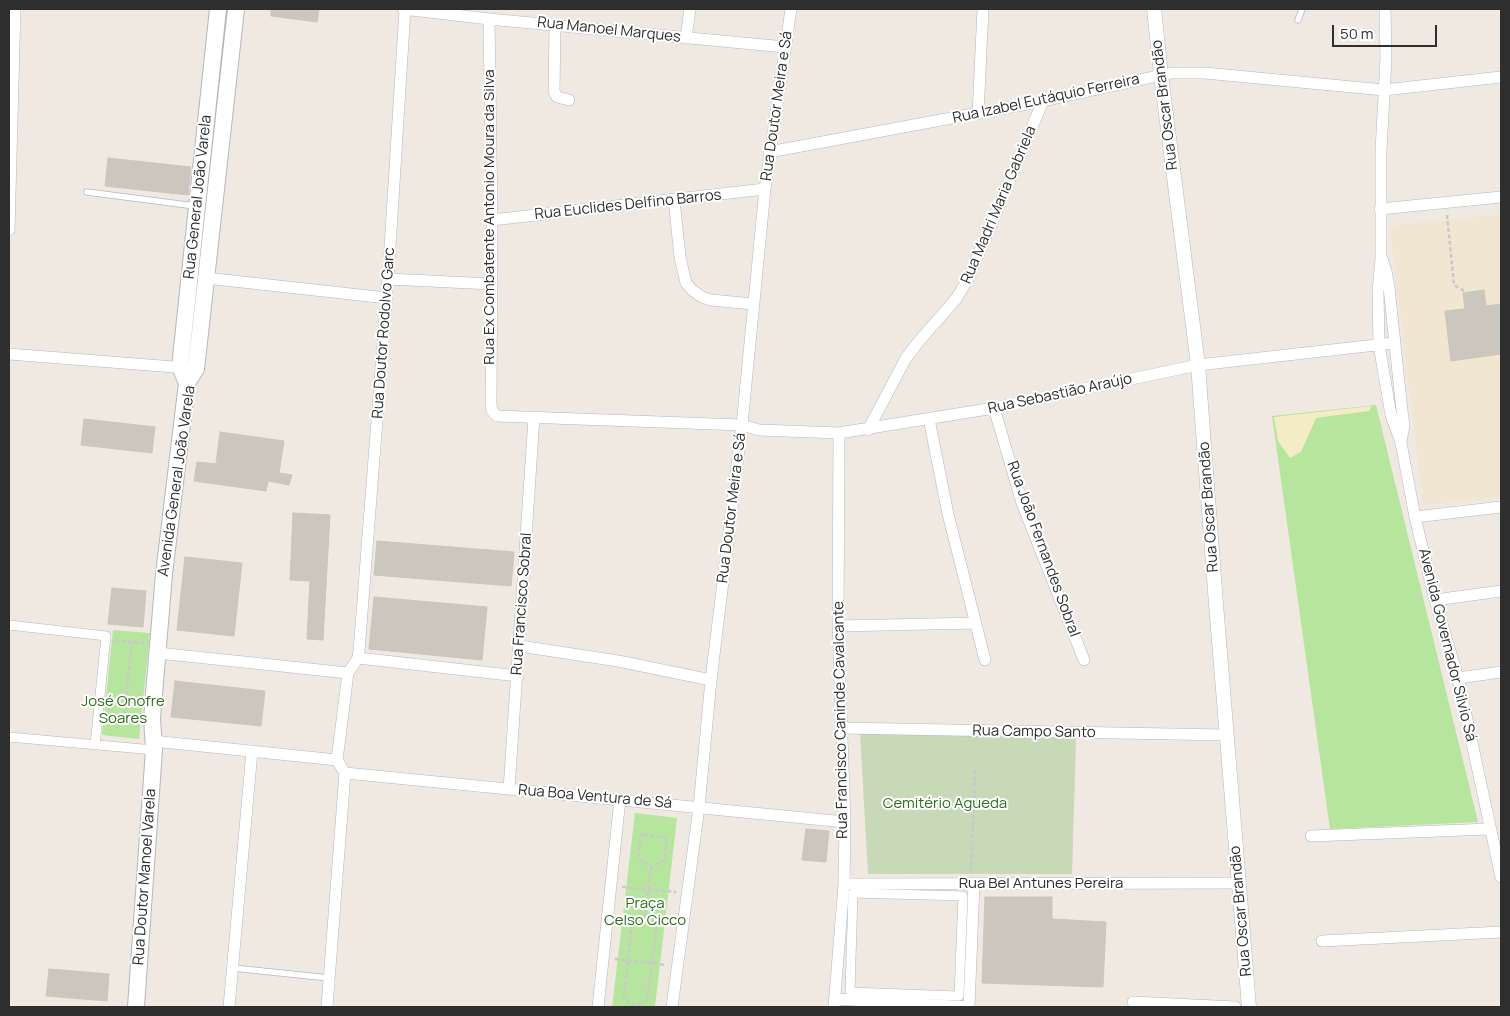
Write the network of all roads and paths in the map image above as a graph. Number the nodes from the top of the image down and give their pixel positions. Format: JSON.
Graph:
{"nodes":[{"id":1,"x":15,"y":9,"type":"edge"},
{"id":2,"x":218,"y":9,"type":"edge"},
{"id":3,"x":236,"y":9,"type":"edge"},
{"id":4,"x":404,"y":9,"type":"edge"},
{"id":5,"x":690,"y":9,"type":"edge"},
{"id":6,"x":790,"y":9,"type":"edge"},
{"id":7,"x":983,"y":9,"type":"edge"},
{"id":8,"x":1154,"y":9,"type":"edge"},
{"id":9,"x":1302,"y":9,"type":"edge"},
{"id":10,"x":1384,"y":9,"type":"edge"},
{"id":11,"x":489,"y":19,"type":"junction"},
{"id":12,"x":1298,"y":20,"type":"dead end"},
{"id":13,"x":555,"y":24,"type":"junction"},
{"id":14,"x":686,"y":38,"type":"junction"},
{"id":15,"x":785,"y":47,"type":"junction"},
{"id":16,"x":1161,"y":75,"type":"junction"},
{"id":17,"x":1501,"y":77,"type":"edge"},
{"id":18,"x":1384,"y":90,"type":"junction"},
{"id":19,"x":569,"y":100,"type":"dead end"},
{"id":20,"x":1043,"y":101,"type":"junction"},
{"id":21,"x":978,"y":114,"type":"junction"},
{"id":22,"x":769,"y":152,"type":"junction"},
{"id":23,"x":765,"y":189,"type":"junction"},
{"id":24,"x":87,"y":192,"type":"dead end"},
{"id":25,"x":1501,"y":196,"type":"edge"},
{"id":26,"x":674,"y":200,"type":"junction"},
{"id":27,"x":1446,"y":202,"type":"junction"},
{"id":28,"x":197,"y":206,"type":"junction"},
{"id":29,"x":1380,"y":209,"type":"junction"},
{"id":30,"x":492,"y":220,"type":"junction"},
{"id":31,"x":9,"y":230,"type":"edge"},
{"id":32,"x":1381,"y":258,"type":"junction"},
{"id":33,"x":206,"y":278,"type":"junction"},
{"id":34,"x":388,"y":279,"type":"junction"},
{"id":35,"x":492,"y":284,"type":"junction"},
{"id":36,"x":387,"y":298,"type":"junction"},
{"id":37,"x":753,"y":304,"type":"junction"},
{"id":38,"x":1475,"y":307,"type":"dead end"},
{"id":39,"x":1394,"y":343,"type":"junction"},
{"id":40,"x":1380,"y":345,"type":"junction"},
{"id":41,"x":9,"y":354,"type":"edge"},
{"id":42,"x":1198,"y":365,"type":"junction"},
{"id":43,"x":188,"y":373,"type":"junction"},
{"id":44,"x":994,"y":408,"type":"junction"},
{"id":45,"x":493,"y":414,"type":"joint"},
{"id":46,"x":534,"y":418,"type":"junction"},
{"id":47,"x":929,"y":419,"type":"junction"},
{"id":48,"x":742,"y":425,"type":"junction"},
{"id":49,"x":868,"y":430,"type":"junction"},
{"id":50,"x":839,"y":433,"type":"junction"},
{"id":51,"x":1401,"y":443,"type":"junction"},
{"id":52,"x":1501,"y":508,"type":"edge"},
{"id":53,"x":1414,"y":517,"type":"junction"},
{"id":54,"x":1501,"y":592,"type":"edge"},
{"id":55,"x":1435,"y":600,"type":"junction"},
{"id":56,"x":976,"y":623,"type":"junction"},
{"id":57,"x":9,"y":625,"type":"edge"},
{"id":58,"x":838,"y":626,"type":"junction"},
{"id":59,"x":106,"y":639,"type":"junction"},
{"id":60,"x":132,"y":642,"type":"junction"},
{"id":61,"x":520,"y":646,"type":"junction"},
{"id":62,"x":152,"y":648,"type":"junction"},
{"id":63,"x":358,"y":658,"type":"junction"},
{"id":64,"x":985,"y":660,"type":"dead end"},
{"id":65,"x":1084,"y":660,"type":"dead end"},
{"id":66,"x":1501,"y":672,"type":"edge"},
{"id":67,"x":348,"y":673,"type":"junction"},
{"id":68,"x":518,"y":676,"type":"junction"},
{"id":69,"x":1458,"y":678,"type":"junction"},
{"id":70,"x":711,"y":680,"type":"junction"},
{"id":71,"x":98,"y":713,"type":"junction"},
{"id":72,"x":124,"y":715,"type":"junction"},
{"id":73,"x":139,"y":717,"type":"dead end"},
{"id":74,"x":841,"y":728,"type":"junction"},
{"id":75,"x":1227,"y":735,"type":"junction"},
{"id":76,"x":9,"y":737,"type":"edge"},
{"id":77,"x":94,"y":745,"type":"junction"},
{"id":78,"x":154,"y":746,"type":"junction"},
{"id":79,"x":252,"y":751,"type":"junction"},
{"id":80,"x":336,"y":760,"type":"junction"},
{"id":81,"x":975,"y":771,"type":"dead end"},
{"id":82,"x":345,"y":773,"type":"junction"},
{"id":83,"x":509,"y":789,"type":"junction"},
{"id":84,"x":620,"y":799,"type":"junction"},
{"id":85,"x":699,"y":808,"type":"junction"},
{"id":86,"x":845,"y":822,"type":"junction"},
{"id":87,"x":1490,"y":829,"type":"junction"},
{"id":88,"x":1310,"y":836,"type":"dead end"},
{"id":89,"x":651,"y":867,"type":"junction"},
{"id":90,"x":1501,"y":877,"type":"edge"},
{"id":91,"x":1239,"y":883,"type":"junction"},
{"id":92,"x":844,"y":884,"type":"junction"},
{"id":93,"x":974,"y":884,"type":"junction"},
{"id":94,"x":611,"y":886,"type":"junction"},
{"id":95,"x":648,"y":890,"type":"junction"},
{"id":96,"x":688,"y":894,"type":"junction"},
{"id":97,"x":645,"y":915,"type":"junction"},
{"id":98,"x":1501,"y":932,"type":"edge"},
{"id":99,"x":1322,"y":941,"type":"dead end"},
{"id":100,"x":603,"y":958,"type":"junction"},
{"id":101,"x":628,"y":961,"type":"junction"},
{"id":102,"x":652,"y":963,"type":"junction"},
{"id":103,"x":678,"y":966,"type":"junction"},
{"id":104,"x":233,"y":968,"type":"junction"},
{"id":105,"x":329,"y":978,"type":"junction"},
{"id":106,"x":959,"y":996,"type":"joint"},
{"id":107,"x":1133,"y":1002,"type":"dead end"},
{"id":108,"x":835,"y":1003,"type":"edge"},
{"id":109,"x":1171,"y":1006,"type":"edge"},
{"id":110,"x":136,"y":1007,"type":"edge"},
{"id":111,"x":229,"y":1007,"type":"edge"},
{"id":112,"x":327,"y":1007,"type":"edge"},
{"id":113,"x":598,"y":1007,"type":"edge"},
{"id":114,"x":635,"y":1007,"type":"edge"},
{"id":115,"x":672,"y":1007,"type":"edge"},
{"id":116,"x":969,"y":1007,"type":"edge"},
{"id":117,"x":974,"y":1007,"type":"edge"},
{"id":118,"x":1236,"y":1007,"type":"edge"},
{"id":119,"x":1249,"y":1007,"type":"edge"}],
"edges":[{"from":1,"to":31,"type":"street"},
{"from":2,"to":28,"type":"main road","name":"Rua General João Varela"},
{"from":3,"to":33,"type":"main road","name":"Avenida General João Varela"},
{"from":4,"to":11,"type":"street","name":"Rua Manoel Marques"},
{"from":4,"to":34,"type":"street","name":"Rua Doutor Rodolvo Garc"},
{"from":5,"to":14,"type":"street"},
{"from":6,"to":15,"type":"street","name":"Rua Doutor Meira e Sá"},
{"from":7,"to":21,"type":"street"},
{"from":8,"to":16,"type":"street","name":"Rua Oscar Brandão"},
{"from":9,"to":12,"type":"lane"},
{"from":10,"to":18,"type":"street"},
{"from":11,"to":13,"type":"street","name":"Rua Manoel Marques"},
{"from":11,"to":30,"type":"street","name":"Rua Ex Combatente Antonio Moura da Silva"},
{"from":13,"to":14,"type":"street","name":"Rua Manoel Marques"},
{"from":13,"to":19,"type":"street"},
{"from":14,"to":15,"type":"street","name":"Rua Manoel Marques"},
{"from":15,"to":22,"type":"street","name":"Rua Doutor Meira e Sá"},
{"from":16,"to":18,"type":"street","name":"Rua Izabel Eutáquio Ferreira"},
{"from":16,"to":20,"type":"street","name":"Rua Izabel Eutáquio Ferreira"},
{"from":16,"to":42,"type":"street","name":"Rua Oscar Brandão"},
{"from":17,"to":18,"type":"street","name":"Rua Izabel Eutáquio Ferreira"},
{"from":18,"to":29,"type":"street"},
{"from":20,"to":21,"type":"street","name":"Rua Izabel Eutáquio Ferreira"},
{"from":20,"to":49,"type":"street","name":"Rua Madri Maria Gabriela"},
{"from":21,"to":22,"type":"street","name":"Rua Izabel Eutáquio Ferreira"},
{"from":22,"to":23,"type":"street","name":"Rua Doutor Meira e Sá"},
{"from":23,"to":26,"type":"street","name":"Rua Euclides Delfino Barros"},
{"from":23,"to":37,"type":"street","name":"Rua Doutor Meira e Sá"},
{"from":24,"to":28,"type":"lane"},
{"from":25,"to":27,"type":"street"},
{"from":26,"to":30,"type":"street","name":"Rua Euclides Delfino Barros"},
{"from":26,"to":37,"type":"street"},
{"from":27,"to":29,"type":"street"},
{"from":27,"to":38,"type":"path"},
{"from":28,"to":43,"type":"main road","name":"Rua General João Varela"},
{"from":29,"to":32,"type":"street"},
{"from":30,"to":35,"type":"street","name":"Rua Ex Combatente Antonio Moura da Silva"},
{"from":32,"to":39,"type":"street","name":"Avenida Governador Silvio Sá"},
{"from":32,"to":40,"type":"street","name":"Avenida Governador Silvio Sá"},
{"from":33,"to":36,"type":"street"},
{"from":33,"to":43,"type":"main road","name":"Avenida General João Varela"},
{"from":34,"to":35,"type":"street"},
{"from":34,"to":36,"type":"street","name":"Rua Doutor Rodolvo Garc"},
{"from":35,"to":45,"type":"street","name":"Rua Ex Combatente Antonio Moura da Silva"},
{"from":36,"to":63,"type":"street","name":"Rua Doutor Rodolvo Garc"},
{"from":37,"to":48,"type":"street","name":"Rua Doutor Meira e Sá"},
{"from":39,"to":40,"type":"street","name":"Rua Sebastião Araújo"},
{"from":39,"to":51,"type":"street","name":"Avenida Governador Silvio Sá"},
{"from":40,"to":42,"type":"street","name":"Rua Sebastião Araújo"},
{"from":40,"to":51,"type":"street","name":"Avenida Governador Silvio Sá"},
{"from":41,"to":43,"type":"street"},
{"from":42,"to":44,"type":"street","name":"Rua Sebastião Araújo"},
{"from":42,"to":75,"type":"street","name":"Rua Oscar Brandão"},
{"from":43,"to":62,"type":"main road","name":"Avenida General João Varela"},
{"from":44,"to":47,"type":"street","name":"Rua Sebastião Araújo"},
{"from":44,"to":65,"type":"street","name":"Rua João Fernandes Sobral"},
{"from":45,"to":46,"type":"street","name":"Rua Sebastião Araújo"},
{"from":46,"to":48,"type":"street","name":"Rua Sebastião Araújo"},
{"from":46,"to":61,"type":"street","name":"Rua Francisco Sobral"},
{"from":47,"to":49,"type":"street","name":"Rua Sebastião Araújo"},
{"from":47,"to":56,"type":"street"},
{"from":48,"to":50,"type":"street","name":"Rua Sebastião Araújo"},
{"from":48,"to":70,"type":"street","name":"Rua Doutor Meira e Sá"},
{"from":49,"to":50,"type":"street","name":"Rua Sebastião Araújo"},
{"from":50,"to":58,"type":"street","name":"Rua Francisco Caninde Cavalcante"},
{"from":51,"to":53,"type":"street","name":"Avenida Governador Silvio Sá"},
{"from":52,"to":53,"type":"street"},
{"from":53,"to":55,"type":"street","name":"Avenida Governador Silvio Sá"},
{"from":54,"to":55,"type":"street"},
{"from":55,"to":69,"type":"street","name":"Avenida Governador Silvio Sá"},
{"from":56,"to":58,"type":"street"},
{"from":56,"to":64,"type":"street"},
{"from":57,"to":59,"type":"street"},
{"from":58,"to":74,"type":"street","name":"Rua Francisco Caninde Cavalcante"},
{"from":59,"to":60,"type":"path"},
{"from":59,"to":71,"type":"street"},
{"from":60,"to":62,"type":"path"},
{"from":60,"to":72,"type":"path"},
{"from":61,"to":68,"type":"street","name":"Rua Francisco Sobral"},
{"from":61,"to":70,"type":"street"},
{"from":62,"to":67,"type":"street"},
{"from":62,"to":78,"type":"main road","name":"Avenida General João Varela"},
{"from":63,"to":67,"type":"street"},
{"from":63,"to":68,"type":"street"},
{"from":66,"to":69,"type":"street"},
{"from":67,"to":80,"type":"street"},
{"from":68,"to":83,"type":"street","name":"Rua Francisco Sobral"},
{"from":69,"to":87,"type":"street","name":"Avenida Governador Silvio Sá"},
{"from":70,"to":85,"type":"street","name":"Rua Doutor Meira e Sá"},
{"from":71,"to":72,"type":"path"},
{"from":71,"to":77,"type":"street"},
{"from":72,"to":73,"type":"path"},
{"from":74,"to":75,"type":"street","name":"Rua Campo Santo"},
{"from":74,"to":86,"type":"street","name":"Rua Francisco Caninde Cavalcante"},
{"from":75,"to":91,"type":"street","name":"Rua Oscar Brandão"},
{"from":76,"to":77,"type":"street"},
{"from":77,"to":78,"type":"street"},
{"from":78,"to":79,"type":"street"},
{"from":78,"to":110,"type":"main road","name":"Rua Doutor Manoel Varela"},
{"from":79,"to":80,"type":"street"},
{"from":79,"to":104,"type":"street"},
{"from":80,"to":82,"type":"street"},
{"from":81,"to":93,"type":"path"},
{"from":82,"to":83,"type":"street","name":"Rua Boa Ventura de Sá"},
{"from":82,"to":105,"type":"street"},
{"from":83,"to":84,"type":"street","name":"Rua Boa Ventura de Sá"},
{"from":84,"to":85,"type":"street","name":"Rua Boa Ventura de Sá"},
{"from":84,"to":94,"type":"street"},
{"from":85,"to":86,"type":"street","name":"Rua Boa Ventura de Sá"},
{"from":85,"to":96,"type":"street","name":"Rua Doutor Meira e Sá"},
{"from":86,"to":92,"type":"street","name":"Rua Francisco Caninde Cavalcante"},
{"from":87,"to":88,"type":"street"},
{"from":87,"to":90,"type":"street","name":"Avenida Governador Silvio Sá"},
{"from":89,"to":89,"type":"path"},
{"from":89,"to":95,"type":"path"},
{"from":91,"to":93,"type":"street","name":"Rua Bel Antunes Pereira"},
{"from":91,"to":119,"type":"street","name":"Rua Oscar Brandão"},
{"from":92,"to":93,"type":"street","name":"Rua Bel Antunes Pereira"},
{"from":92,"to":108,"type":"street","name":"Rua Francisco Caninde Cavalcante"},
{"from":93,"to":116,"type":"street"},
{"from":94,"to":95,"type":"path"},
{"from":94,"to":100,"type":"street"},
{"from":95,"to":96,"type":"path"},
{"from":95,"to":97,"type":"path"},
{"from":96,"to":103,"type":"street","name":"Rua Doutor Meira e Sá"},
{"from":97,"to":101,"type":"path"},
{"from":97,"to":102,"type":"path"},
{"from":98,"to":99,"type":"street"},
{"from":100,"to":101,"type":"path"},
{"from":100,"to":113,"type":"street"},
{"from":101,"to":102,"type":"path"},
{"from":101,"to":114,"type":"path"},
{"from":102,"to":103,"type":"path"},
{"from":102,"to":114,"type":"path"},
{"from":103,"to":115,"type":"street","name":"Rua Doutor Meira e Sá"},
{"from":104,"to":105,"type":"lane"},
{"from":104,"to":111,"type":"street"},
{"from":105,"to":112,"type":"street"},
{"from":106,"to":106,"type":"street"},
{"from":107,"to":109,"type":"street"},
{"from":108,"to":116,"type":"street"},
{"from":109,"to":118,"type":"street"},
{"from":116,"to":117,"type":"street"}]}
